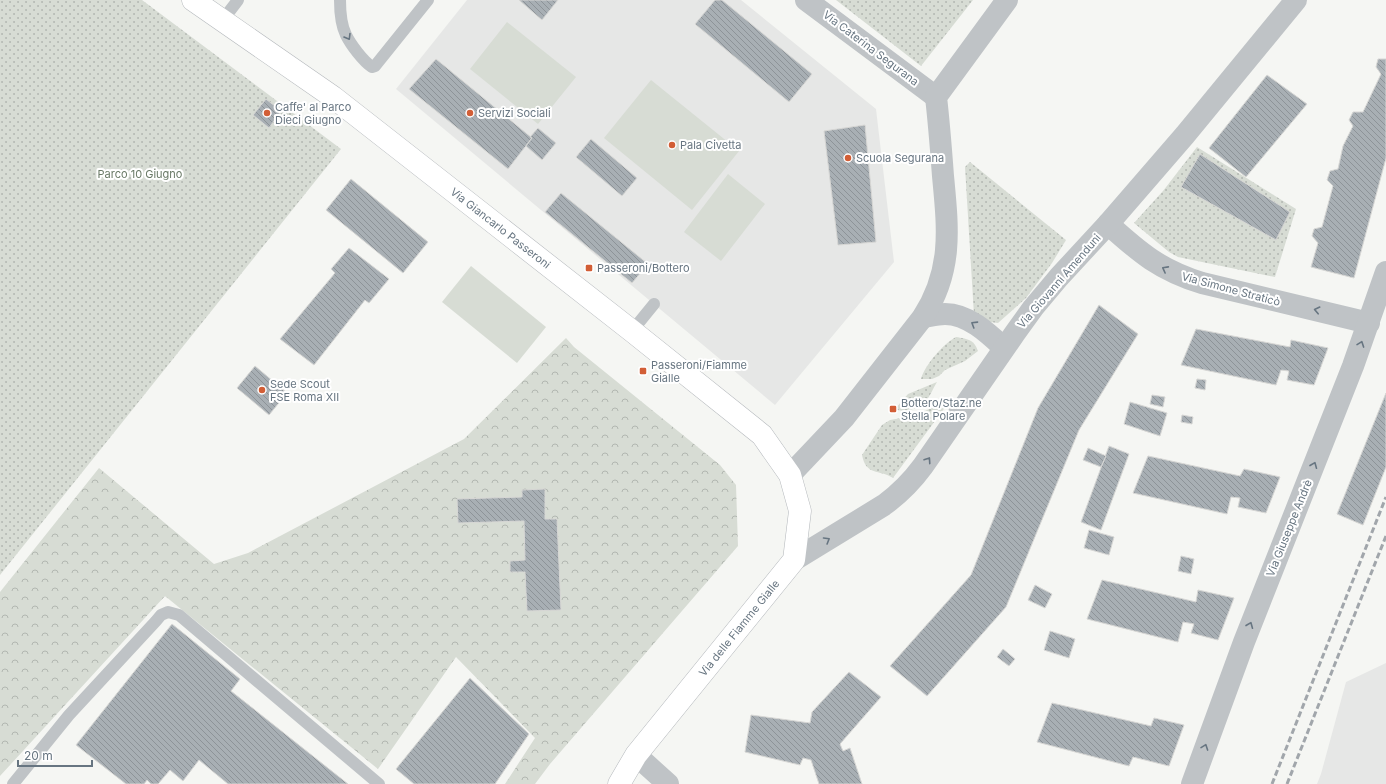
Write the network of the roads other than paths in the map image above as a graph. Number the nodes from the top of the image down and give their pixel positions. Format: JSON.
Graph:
{"nodes":[{"id":1,"x":193,"y":0,"type":"edge"},
{"id":2,"x":238,"y":0,"type":"edge"},
{"id":3,"x":340,"y":0,"type":"edge"},
{"id":4,"x":428,"y":0,"type":"edge"},
{"id":5,"x":806,"y":0,"type":"edge"},
{"id":6,"x":1007,"y":0,"type":"edge"},
{"id":7,"x":1296,"y":0,"type":"edge"},
{"id":8,"x":222,"y":21,"type":"junction"},
{"id":9,"x":936,"y":97,"type":"junction"},
{"id":10,"x":1108,"y":224,"type":"junction"},
{"id":11,"x":1386,"y":272,"type":"edge"},
{"id":12,"x":654,"y":304,"type":"dead end"},
{"id":13,"x":923,"y":317,"type":"junction"},
{"id":14,"x":1369,"y":323,"type":"junction"},
{"id":15,"x":632,"y":331,"type":"junction"},
{"id":16,"x":1004,"y":348,"type":"junction"},
{"id":17,"x":790,"y":474,"type":"junction"},
{"id":18,"x":794,"y":560,"type":"junction"},
{"id":19,"x":633,"y":760,"type":"junction"},
{"id":20,"x":13,"y":784,"type":"edge"},
{"id":21,"x":379,"y":784,"type":"edge"},
{"id":22,"x":608,"y":784,"type":"edge"},
{"id":23,"x":619,"y":784,"type":"edge"},
{"id":24,"x":668,"y":784,"type":"edge"},
{"id":25,"x":1192,"y":784,"type":"edge"}],
"edges":[{"from":1,"to":8,"type":"street","name":"Via Giancarlo Passeroni"},
{"from":2,"to":8,"type":"lane"},
{"from":3,"to":4,"type":"lane","one_way":true},
{"from":5,"to":9,"type":"street","name":"Via Caterina Segurana"},
{"from":6,"to":9,"type":"street"},
{"from":7,"to":10,"type":"street","name":"Via Giovanni Amenduni"},
{"from":8,"to":15,"type":"street","name":"Via Giancarlo Passeroni"},
{"from":9,"to":13,"type":"street"},
{"from":14,"to":10,"type":"street","name":"Via Simone Straticò","one_way":true},
{"from":10,"to":16,"type":"street","name":"Via Giovanni Amenduni"},
{"from":11,"to":14,"type":"street","name":"Via Giuseppe Andrè"},
{"from":12,"to":15,"type":"lane"},
{"from":16,"to":13,"type":"street","one_way":true},
{"from":13,"to":17,"type":"street"},
{"from":25,"to":14,"type":"street","name":"Via Giuseppe Andrè","one_way":true},
{"from":15,"to":17,"type":"street","name":"Via Giancarlo Passeroni"},
{"from":18,"to":16,"type":"street","name":"Via Giovanni Amenduni","one_way":true},
{"from":17,"to":18,"type":"street"},
{"from":18,"to":19,"type":"street","name":"Via delle Fiamme Gialle"},
{"from":19,"to":22,"type":"street","name":"Via delle Fiamme Gialle"},
{"from":19,"to":23,"type":"street","name":"Via delle Fiamme Gialle"},
{"from":19,"to":24,"type":"street"},
{"from":20,"to":21,"type":"lane"}]}
